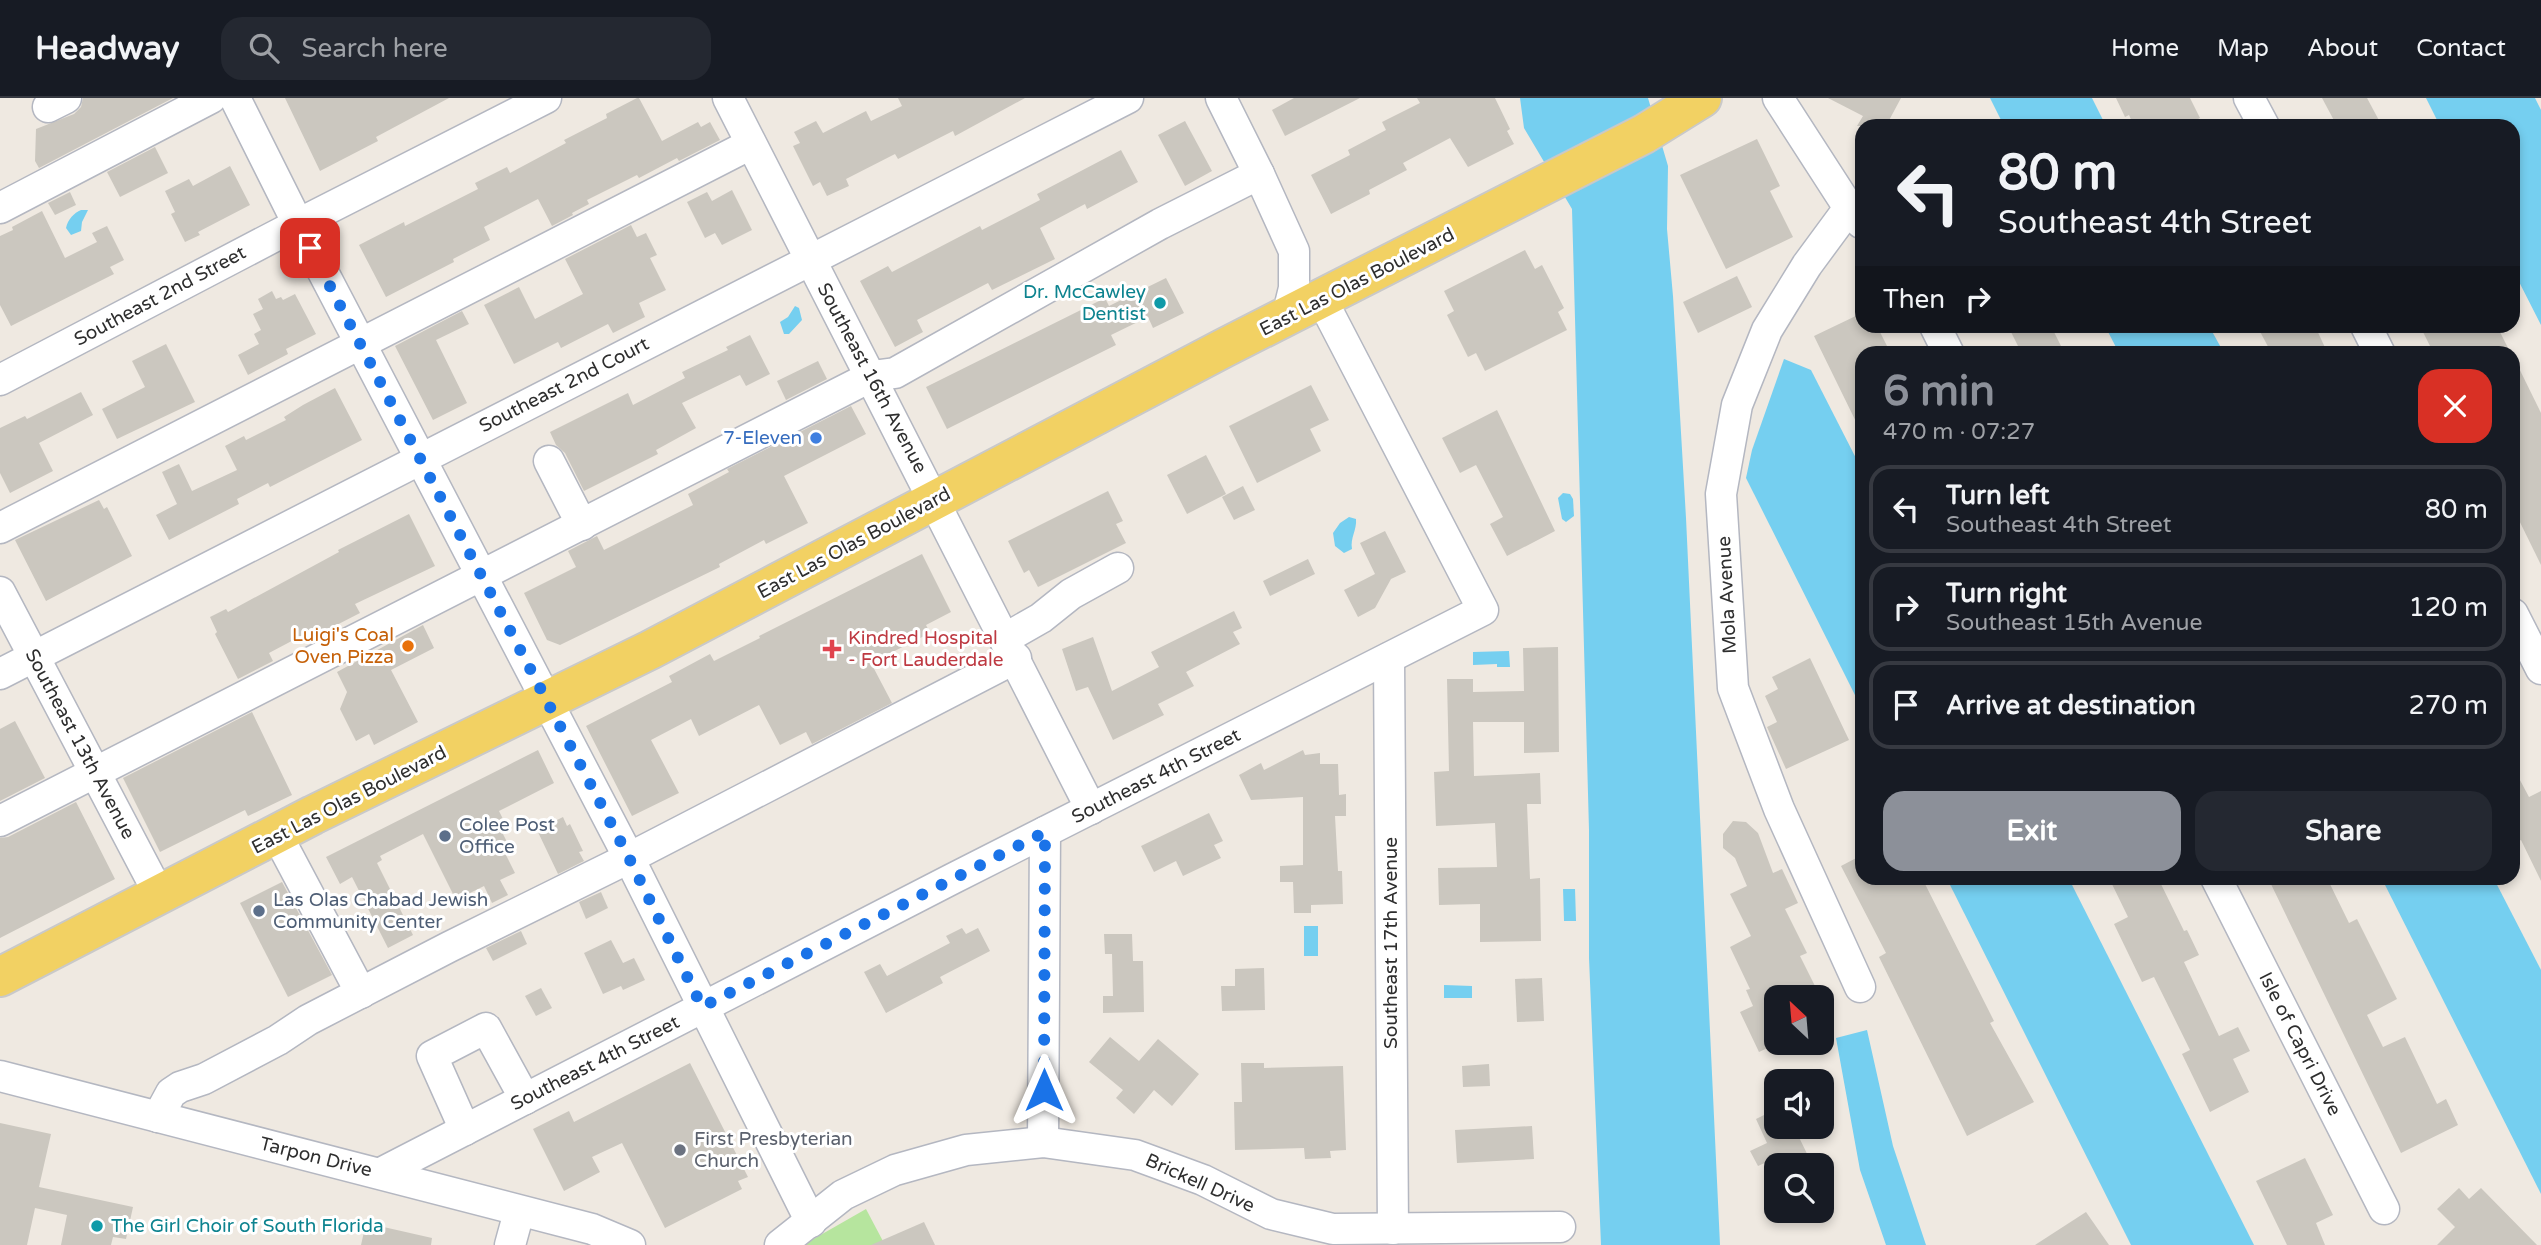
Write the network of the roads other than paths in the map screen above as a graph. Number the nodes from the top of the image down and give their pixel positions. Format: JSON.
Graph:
{"nodes":[{"id":1,"x":211,"y":98,"type":"edge"},
{"id":2,"x":235,"y":98,"type":"edge"},
{"id":3,"x":546,"y":98,"type":"edge"},
{"id":4,"x":727,"y":98,"type":"edge"},
{"id":5,"x":1128,"y":98,"type":"edge"},
{"id":6,"x":1221,"y":98,"type":"edge"},
{"id":7,"x":1702,"y":98,"type":"edge"},
{"id":8,"x":1778,"y":98,"type":"edge"},
{"id":9,"x":2249,"y":98,"type":"edge"},
{"id":10,"x":2260,"y":119,"type":"edge"},
{"id":11,"x":751,"y":144,"type":"junction"},
{"id":12,"x":1259,"y":174,"type":"junction"},
{"id":13,"x":0,"y":208,"type":"edge"},
{"id":14,"x":1855,"y":216,"type":"edge"},
{"id":15,"x":298,"y":224,"type":"junction"},
{"id":16,"x":809,"y":259,"type":"junction"},
{"id":17,"x":1322,"y":300,"type":"junction"},
{"id":18,"x":1287,"y":317,"type":"junction"},
{"id":19,"x":361,"y":343,"type":"junction"},
{"id":20,"x":872,"y":376,"type":"junction"},
{"id":21,"x":0,"y":380,"type":"edge"},
{"id":22,"x":421,"y":458,"type":"junction"},
{"id":23,"x":549,"y":461,"type":"dead end"},
{"id":24,"x":935,"y":499,"type":"junction"},
{"id":25,"x":582,"y":525,"type":"junction"},
{"id":26,"x":0,"y":528,"type":"edge"},
{"id":27,"x":1118,"y":568,"type":"dead end"},
{"id":28,"x":483,"y":576,"type":"junction"},
{"id":29,"x":0,"y":592,"type":"edge"},
{"id":30,"x":2520,"y":628,"type":"edge"},
{"id":31,"x":1011,"y":648,"type":"junction"},
{"id":32,"x":33,"y":657,"type":"junction"},
{"id":33,"x":1389,"y":658,"type":"junction"},
{"id":34,"x":2541,"y":669,"type":"edge"},
{"id":35,"x":0,"y":674,"type":"edge"},
{"id":36,"x":546,"y":702,"type":"junction"},
{"id":37,"x":95,"y":772,"type":"junction"},
{"id":38,"x":1091,"y":809,"type":"junction"},
{"id":39,"x":0,"y":821,"type":"edge"},
{"id":40,"x":1045,"y":832,"type":"junction"},
{"id":41,"x":278,"y":835,"type":"junction"},
{"id":42,"x":629,"y":858,"type":"junction"},
{"id":43,"x":2220,"y":885,"type":"edge"},
{"id":44,"x":160,"y":896,"type":"junction"},
{"id":45,"x":0,"y":977,"type":"edge"},
{"id":46,"x":1860,"y":987,"type":"dead end"},
{"id":47,"x":361,"y":993,"type":"junction"},
{"id":48,"x":702,"y":1007,"type":"junction"},
{"id":49,"x":0,"y":1076,"type":"edge"},
{"id":50,"x":525,"y":1099,"type":"junction"},
{"id":51,"x":158,"y":1116,"type":"junction"},
{"id":52,"x":465,"y":1130,"type":"junction"},
{"id":53,"x":1043,"y":1142,"type":"junction"},
{"id":54,"x":381,"y":1173,"type":"junction"},
{"id":55,"x":2384,"y":1209,"type":"dead end"},
{"id":56,"x":519,"y":1212,"type":"junction"},
{"id":57,"x":811,"y":1222,"type":"junction"},
{"id":58,"x":1560,"y":1227,"type":"dead end"},
{"id":59,"x":1392,"y":1229,"type":"junction"},
{"id":60,"x":510,"y":1245,"type":"edge"},
{"id":61,"x":631,"y":1245,"type":"edge"},
{"id":62,"x":780,"y":1245,"type":"edge"}],
"edges":[{"from":1,"to":13,"type":"street"},
{"from":2,"to":15,"type":"street"},
{"from":3,"to":15,"type":"street","name":"Southeast 2nd Street"},
{"from":4,"to":11,"type":"street","name":"Southeast 16th Avenue"},
{"from":5,"to":16,"type":"street","name":"Southeast 2nd Court"},
{"from":6,"to":12,"type":"street"},
{"from":7,"to":17,"type":"main road","name":"East Las Olas Boulevard"},
{"from":8,"to":14,"type":"street"},
{"from":9,"to":10,"type":"street"},
{"from":11,"to":16,"type":"street","name":"Southeast 16th Avenue"},
{"from":11,"to":19,"type":"street"},
{"from":12,"to":18,"type":"street"},
{"from":12,"to":20,"type":"street"},
{"from":14,"to":46,"type":"street","name":"Mola Avenue"},
{"from":15,"to":19,"type":"street"},
{"from":15,"to":21,"type":"street","name":"Southeast 2nd Street"},
{"from":16,"to":20,"type":"street","name":"Southeast 16th Avenue"},
{"from":16,"to":22,"type":"street","name":"Southeast 2nd Court"},
{"from":17,"to":18,"type":"main road","name":"East Las Olas Boulevard"},
{"from":17,"to":33,"type":"street","name":"Southeast 4th Street"},
{"from":18,"to":24,"type":"main road","name":"East Las Olas Boulevard"},
{"from":19,"to":22,"type":"street"},
{"from":19,"to":26,"type":"street"},
{"from":20,"to":24,"type":"street","name":"Southeast 16th Avenue"},
{"from":20,"to":25,"type":"street"},
{"from":22,"to":28,"type":"street"},
{"from":22,"to":32,"type":"street","name":"Southeast 2nd Court"},
{"from":23,"to":25,"type":"street"},
{"from":24,"to":31,"type":"street","name":"Southeast 16th Avenue"},
{"from":24,"to":36,"type":"main road","name":"East Las Olas Boulevard"},
{"from":25,"to":28,"type":"street"},
{"from":27,"to":31,"type":"street"},
{"from":28,"to":36,"type":"street"},
{"from":28,"to":37,"type":"street"},
{"from":29,"to":32,"type":"street","name":"Southeast 13th Avenue"},
{"from":30,"to":34,"type":"street"},
{"from":31,"to":38,"type":"street","name":"Southeast 16th Avenue"},
{"from":31,"to":42,"type":"street"},
{"from":32,"to":35,"type":"street","name":"Southeast 2nd Court"},
{"from":32,"to":37,"type":"street","name":"Southeast 13th Avenue"},
{"from":33,"to":38,"type":"street","name":"Southeast 4th Street"},
{"from":33,"to":59,"type":"street","name":"Southeast 17th Avenue"},
{"from":36,"to":41,"type":"main road","name":"East Las Olas Boulevard"},
{"from":36,"to":42,"type":"street"},
{"from":37,"to":39,"type":"street"},
{"from":37,"to":44,"type":"street","name":"Southeast 13th Avenue"},
{"from":38,"to":40,"type":"street","name":"Southeast 4th Street"},
{"from":40,"to":48,"type":"street","name":"Southeast 4th Street"},
{"from":40,"to":53,"type":"street"},
{"from":41,"to":44,"type":"main road","name":"East Las Olas Boulevard"},
{"from":41,"to":47,"type":"street"},
{"from":42,"to":47,"type":"street"},
{"from":42,"to":48,"type":"street"},
{"from":43,"to":55,"type":"street","name":"Isle of Capri Drive"},
{"from":44,"to":45,"type":"main road","name":"East Las Olas Boulevard"},
{"from":47,"to":51,"type":"street"},
{"from":48,"to":50,"type":"street","name":"Southeast 4th Street"},
{"from":48,"to":57,"type":"street"},
{"from":49,"to":51,"type":"street","name":"Tarpon Drive"},
{"from":50,"to":52,"type":"street","name":"Southeast 4th Street"},
{"from":50,"to":52,"type":"street"},
{"from":51,"to":54,"type":"street","name":"Tarpon Drive"},
{"from":52,"to":54,"type":"street","name":"Southeast 4th Street"},
{"from":53,"to":57,"type":"street","name":"Brickell Drive"},
{"from":53,"to":59,"type":"street","name":"Brickell Drive"},
{"from":54,"to":56,"type":"street","name":"Tarpon Drive"},
{"from":56,"to":60,"type":"street"},
{"from":56,"to":61,"type":"street","name":"Tarpon Drive"},
{"from":57,"to":62,"type":"street","name":"Brickell Drive"},
{"from":58,"to":59,"type":"street","name":"Brickell Drive"}]}
